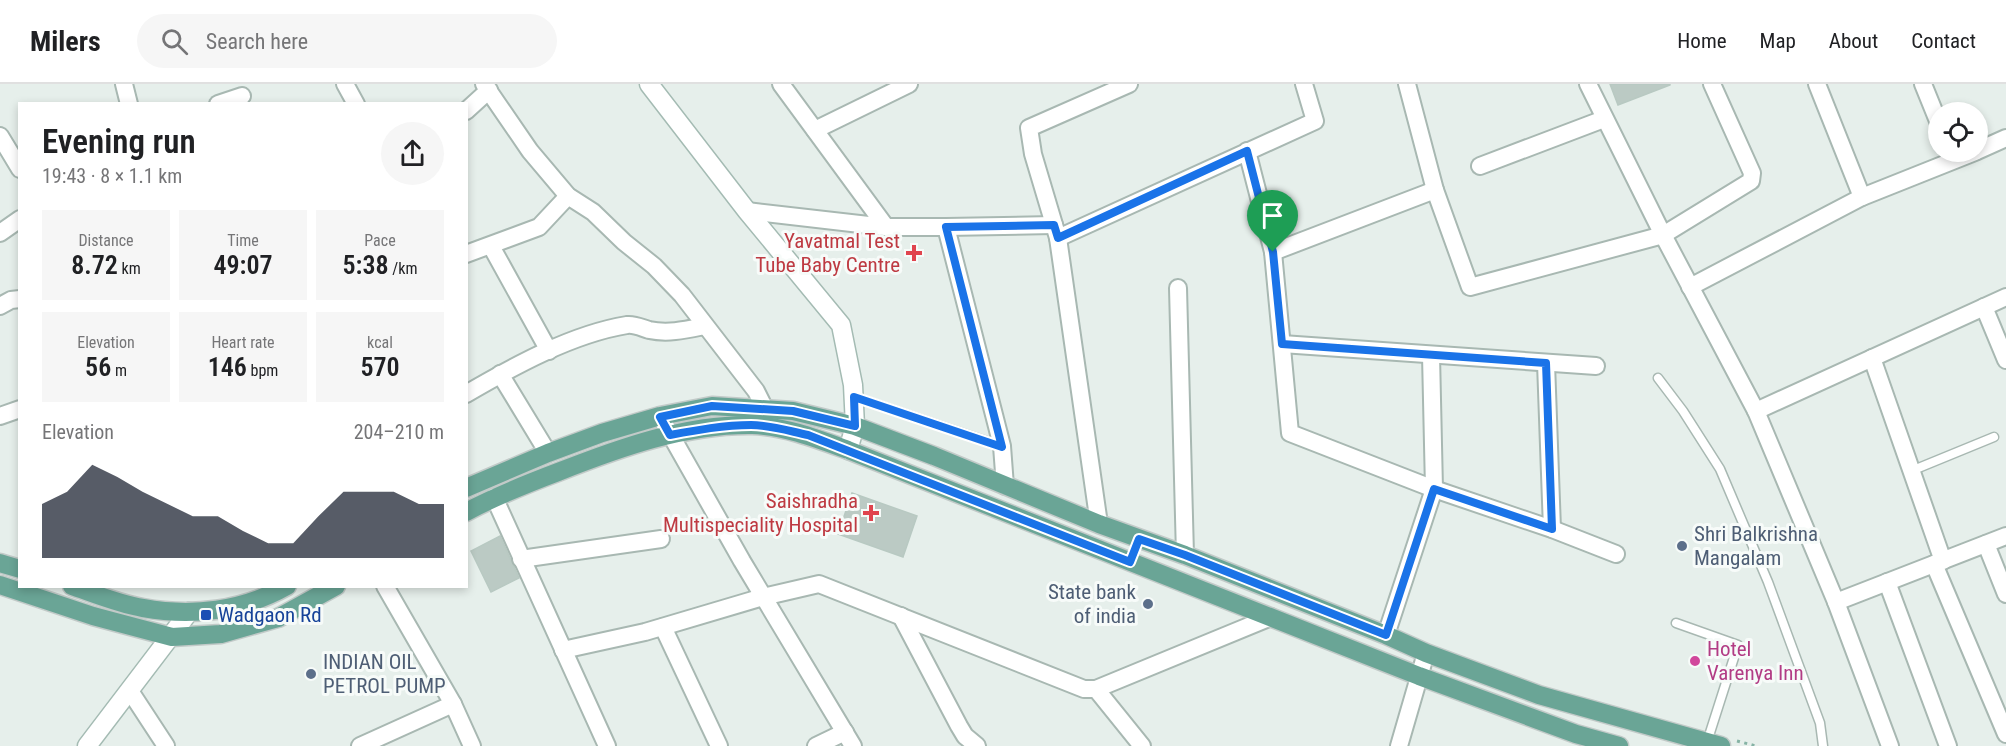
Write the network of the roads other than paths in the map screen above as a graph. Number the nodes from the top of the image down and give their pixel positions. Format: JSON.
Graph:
{"nodes":[{"id":1,"x":124,"y":84,"type":"edge"},
{"id":2,"x":345,"y":84,"type":"edge"},
{"id":3,"x":649,"y":84,"type":"edge"},
{"id":4,"x":781,"y":84,"type":"edge"},
{"id":5,"x":909,"y":84,"type":"edge"},
{"id":6,"x":1129,"y":84,"type":"edge"},
{"id":7,"x":1304,"y":84,"type":"edge"},
{"id":8,"x":1407,"y":84,"type":"edge"},
{"id":9,"x":1588,"y":84,"type":"edge"},
{"id":10,"x":1712,"y":84,"type":"edge"},
{"id":11,"x":1817,"y":84,"type":"edge"},
{"id":12,"x":1923,"y":84,"type":"edge"},
{"id":13,"x":487,"y":87,"type":"edge"},
{"id":14,"x":241,"y":94,"type":"edge"},
{"id":15,"x":128,"y":102,"type":"edge"},
{"id":16,"x":223,"y":102,"type":"edge"},
{"id":17,"x":355,"y":102,"type":"edge"},
{"id":18,"x":1930,"y":102,"type":"edge"},
{"id":19,"x":468,"y":109,"type":"edge"},
{"id":20,"x":1604,"y":119,"type":"junction"},
{"id":21,"x":815,"y":130,"type":"junction"},
{"id":22,"x":0,"y":136,"type":"edge"},
{"id":23,"x":2006,"y":138,"type":"edge"},
{"id":24,"x":1988,"y":146,"type":"edge"},
{"id":25,"x":1247,"y":151,"type":"junction"},
{"id":26,"x":1939,"y":162,"type":"edge"},
{"id":27,"x":18,"y":166,"type":"edge"},
{"id":28,"x":1480,"y":166,"type":"dead end"},
{"id":29,"x":1435,"y":190,"type":"junction"},
{"id":30,"x":568,"y":196,"type":"junction"},
{"id":31,"x":1862,"y":197,"type":"junction"},
{"id":32,"x":747,"y":211,"type":"junction"},
{"id":33,"x":18,"y":220,"type":"edge"},
{"id":34,"x":886,"y":227,"type":"junction"},
{"id":35,"x":946,"y":227,"type":"junction"},
{"id":36,"x":1056,"y":231,"type":"junction"},
{"id":37,"x":0,"y":233,"type":"edge"},
{"id":38,"x":1663,"y":235,"type":"junction"},
{"id":39,"x":491,"y":246,"type":"junction"},
{"id":40,"x":1273,"y":252,"type":"junction"},
{"id":41,"x":468,"y":253,"type":"edge"},
{"id":42,"x":1690,"y":287,"type":"junction"},
{"id":43,"x":1178,"y":288,"type":"dead end"},
{"id":44,"x":2006,"y":297,"type":"edge"},
{"id":45,"x":1984,"y":307,"type":"junction"},
{"id":46,"x":704,"y":326,"type":"junction"},
{"id":47,"x":1282,"y":344,"type":"junction"},
{"id":48,"x":549,"y":351,"type":"junction"},
{"id":49,"x":1431,"y":355,"type":"junction"},
{"id":50,"x":1872,"y":358,"type":"junction"},
{"id":51,"x":2006,"y":360,"type":"edge"},
{"id":52,"x":1546,"y":363,"type":"junction"},
{"id":53,"x":1596,"y":366,"type":"dead end"},
{"id":54,"x":500,"y":374,"type":"junction"},
{"id":55,"x":1658,"y":378,"type":"dead end"},
{"id":56,"x":468,"y":393,"type":"edge"},
{"id":57,"x":854,"y":397,"type":"junction"},
{"id":58,"x":765,"y":409,"type":"junction"},
{"id":59,"x":18,"y":410,"type":"edge"},
{"id":60,"x":1756,"y":411,"type":"junction"},
{"id":61,"x":0,"y":416,"type":"edge"},
{"id":62,"x":660,"y":417,"type":"junction"},
{"id":63,"x":855,"y":426,"type":"junction"},
{"id":64,"x":670,"y":435,"type":"junction"},
{"id":65,"x":1994,"y":437,"type":"dead end"},
{"id":66,"x":1002,"y":447,"type":"junction"},
{"id":67,"x":848,"y":450,"type":"junction"},
{"id":68,"x":548,"y":453,"type":"junction"},
{"id":69,"x":1911,"y":471,"type":"junction"},
{"id":70,"x":1005,"y":486,"type":"junction"},
{"id":71,"x":468,"y":487,"type":"edge"},
{"id":72,"x":1434,"y":489,"type":"junction"},
{"id":73,"x":494,"y":497,"type":"junction"},
{"id":74,"x":468,"y":511,"type":"edge"},
{"id":75,"x":1099,"y":524,"type":"junction"},
{"id":76,"x":1552,"y":529,"type":"junction"},
{"id":77,"x":2006,"y":536,"type":"edge"},
{"id":78,"x":661,"y":539,"type":"dead end"},
{"id":79,"x":1139,"y":539,"type":"junction"},
{"id":80,"x":1986,"y":544,"type":"junction"},
{"id":81,"x":1616,"y":554,"type":"dead end"},
{"id":82,"x":1185,"y":555,"type":"junction"},
{"id":83,"x":521,"y":559,"type":"junction"},
{"id":84,"x":0,"y":562,"type":"edge"},
{"id":85,"x":1130,"y":562,"type":"junction"},
{"id":86,"x":1939,"y":562,"type":"junction"},
{"id":87,"x":18,"y":568,"type":"edge"},
{"id":88,"x":1887,"y":582,"type":"junction"},
{"id":89,"x":0,"y":585,"type":"edge"},
{"id":90,"x":82,"y":588,"type":"edge"},
{"id":91,"x":284,"y":588,"type":"edge"},
{"id":92,"x":332,"y":588,"type":"edge"},
{"id":93,"x":386,"y":588,"type":"edge"},
{"id":94,"x":98,"y":591,"type":"edge"},
{"id":95,"x":2006,"y":594,"type":"edge"},
{"id":96,"x":763,"y":597,"type":"junction"},
{"id":97,"x":1836,"y":602,"type":"junction"},
{"id":98,"x":189,"y":612,"type":"junction"},
{"id":99,"x":901,"y":616,"type":"junction"},
{"id":100,"x":1271,"y":617,"type":"junction"},
{"id":101,"x":1676,"y":623,"type":"dead end"},
{"id":102,"x":663,"y":627,"type":"junction"},
{"id":103,"x":1386,"y":635,"type":"junction"},
{"id":104,"x":172,"y":637,"type":"junction"},
{"id":105,"x":563,"y":650,"type":"junction"},
{"id":106,"x":1426,"y":653,"type":"junction"},
{"id":107,"x":1419,"y":676,"type":"junction"},
{"id":108,"x":1096,"y":689,"type":"junction"},
{"id":109,"x":130,"y":691,"type":"junction"},
{"id":110,"x":453,"y":704,"type":"junction"},
{"id":111,"x":2006,"y":734,"type":"edge"},
{"id":112,"x":849,"y":739,"type":"edge"},
{"id":113,"x":1714,"y":744,"type":"edge"},
{"id":114,"x":87,"y":746,"type":"edge"},
{"id":115,"x":166,"y":746,"type":"edge"},
{"id":116,"x":360,"y":746,"type":"edge"},
{"id":117,"x":472,"y":746,"type":"edge"},
{"id":118,"x":607,"y":746,"type":"edge"},
{"id":119,"x":719,"y":746,"type":"edge"},
{"id":120,"x":816,"y":746,"type":"edge"},
{"id":121,"x":977,"y":746,"type":"edge"},
{"id":122,"x":1142,"y":746,"type":"edge"},
{"id":123,"x":1399,"y":746,"type":"edge"},
{"id":124,"x":1619,"y":746,"type":"edge"},
{"id":125,"x":1823,"y":746,"type":"edge"},
{"id":126,"x":1890,"y":746,"type":"edge"},
{"id":127,"x":1948,"y":746,"type":"edge"}],
"edges":[{"from":1,"to":15,"type":"street"},
{"from":2,"to":17,"type":"street"},
{"from":3,"to":32,"type":"street"},
{"from":4,"to":21,"type":"street"},
{"from":5,"to":21,"type":"street"},
{"from":6,"to":36,"type":"street"},
{"from":7,"to":25,"type":"street"},
{"from":8,"to":29,"type":"street"},
{"from":9,"to":20,"type":"street"},
{"from":10,"to":38,"type":"street"},
{"from":11,"to":31,"type":"street"},
{"from":12,"to":18,"type":"street"},
{"from":13,"to":19,"type":"street"},
{"from":13,"to":30,"type":"street"},
{"from":14,"to":16,"type":"street"},
{"from":20,"to":28,"type":"street"},
{"from":20,"to":38,"type":"street"},
{"from":21,"to":34,"type":"street"},
{"from":22,"to":27,"type":"street"},
{"from":23,"to":24,"type":"street"},
{"from":25,"to":36,"type":"street"},
{"from":25,"to":40,"type":"street"},
{"from":26,"to":31,"type":"street"},
{"from":29,"to":38,"type":"street"},
{"from":29,"to":40,"type":"street"},
{"from":30,"to":39,"type":"street"},
{"from":30,"to":46,"type":"street"},
{"from":31,"to":42,"type":"street"},
{"from":32,"to":34,"type":"street"},
{"from":32,"to":57,"type":"street"},
{"from":33,"to":37,"type":"street"},
{"from":34,"to":35,"type":"street"},
{"from":35,"to":36,"type":"street"},
{"from":35,"to":66,"type":"street"},
{"from":36,"to":75,"type":"street"},
{"from":38,"to":42,"type":"street"},
{"from":39,"to":41,"type":"street"},
{"from":39,"to":48,"type":"street"},
{"from":40,"to":47,"type":"street"},
{"from":42,"to":60,"type":"street"},
{"from":43,"to":82,"type":"street"},
{"from":44,"to":45,"type":"street"},
{"from":45,"to":50,"type":"street"},
{"from":45,"to":51,"type":"street"},
{"from":46,"to":48,"type":"street"},
{"from":46,"to":58,"type":"street"},
{"from":47,"to":49,"type":"street"},
{"from":47,"to":72,"type":"street"},
{"from":48,"to":54,"type":"street"},
{"from":49,"to":52,"type":"street"},
{"from":49,"to":72,"type":"street"},
{"from":50,"to":60,"type":"street"},
{"from":50,"to":69,"type":"street"},
{"from":52,"to":53,"type":"street"},
{"from":52,"to":76,"type":"street"},
{"from":54,"to":56,"type":"street"},
{"from":54,"to":68,"type":"street"},
{"from":55,"to":125,"type":"lane"},
{"from":57,"to":63,"type":"street"},
{"from":57,"to":66,"type":"lane"},
{"from":58,"to":62,"type":"main road"},
{"from":58,"to":63,"type":"main road"},
{"from":59,"to":61,"type":"street"},
{"from":60,"to":97,"type":"street"},
{"from":62,"to":64,"type":"street"},
{"from":62,"to":68,"type":"main road"},
{"from":63,"to":67,"type":"street"},
{"from":63,"to":70,"type":"main road"},
{"from":64,"to":67,"type":"main road"},
{"from":64,"to":73,"type":"main road"},
{"from":64,"to":96,"type":"street"},
{"from":65,"to":69,"type":"lane"},
{"from":66,"to":70,"type":"street"},
{"from":67,"to":85,"type":"main road"},
{"from":68,"to":71,"type":"main road"},
{"from":69,"to":86,"type":"street"},
{"from":70,"to":75,"type":"main road"},
{"from":72,"to":76,"type":"street"},
{"from":72,"to":103,"type":"street"},
{"from":73,"to":74,"type":"main road"},
{"from":73,"to":83,"type":"street"},
{"from":75,"to":79,"type":"main road"},
{"from":76,"to":81,"type":"street"},
{"from":77,"to":80,"type":"street"},
{"from":78,"to":83,"type":"street"},
{"from":79,"to":82,"type":"main road"},
{"from":79,"to":85,"type":"main road"},
{"from":80,"to":86,"type":"street"},
{"from":80,"to":95,"type":"street"},
{"from":82,"to":103,"type":"main road"},
{"from":83,"to":105,"type":"street"},
{"from":84,"to":87,"type":"main road"},
{"from":85,"to":100,"type":"main road"},
{"from":86,"to":88,"type":"street"},
{"from":86,"to":111,"type":"street"},
{"from":88,"to":97,"type":"street"},
{"from":88,"to":127,"type":"street"},
{"from":89,"to":104,"type":"main road"},
{"from":90,"to":94,"type":"main road"},
{"from":91,"to":98,"type":"main road"},
{"from":92,"to":104,"type":"main road"},
{"from":93,"to":110,"type":"street"},
{"from":94,"to":98,"type":"main road"},
{"from":96,"to":99,"type":"street"},
{"from":96,"to":102,"type":"street"},
{"from":96,"to":112,"type":"street"},
{"from":97,"to":126,"type":"street"},
{"from":98,"to":104,"type":"street"},
{"from":99,"to":108,"type":"street"},
{"from":99,"to":121,"type":"street"},
{"from":100,"to":107,"type":"main road"},
{"from":100,"to":108,"type":"street"},
{"from":101,"to":113,"type":"lane"},
{"from":102,"to":105,"type":"street"},
{"from":102,"to":119,"type":"street"},
{"from":103,"to":106,"type":"main road"},
{"from":104,"to":109,"type":"street"},
{"from":105,"to":118,"type":"street"},
{"from":106,"to":107,"type":"street"},
{"from":106,"to":113,"type":"main road"},
{"from":107,"to":123,"type":"street"},
{"from":107,"to":124,"type":"main road"},
{"from":108,"to":122,"type":"street"},
{"from":109,"to":114,"type":"street"},
{"from":109,"to":115,"type":"street"},
{"from":110,"to":116,"type":"street"},
{"from":110,"to":117,"type":"street"},
{"from":112,"to":120,"type":"street"}]}
